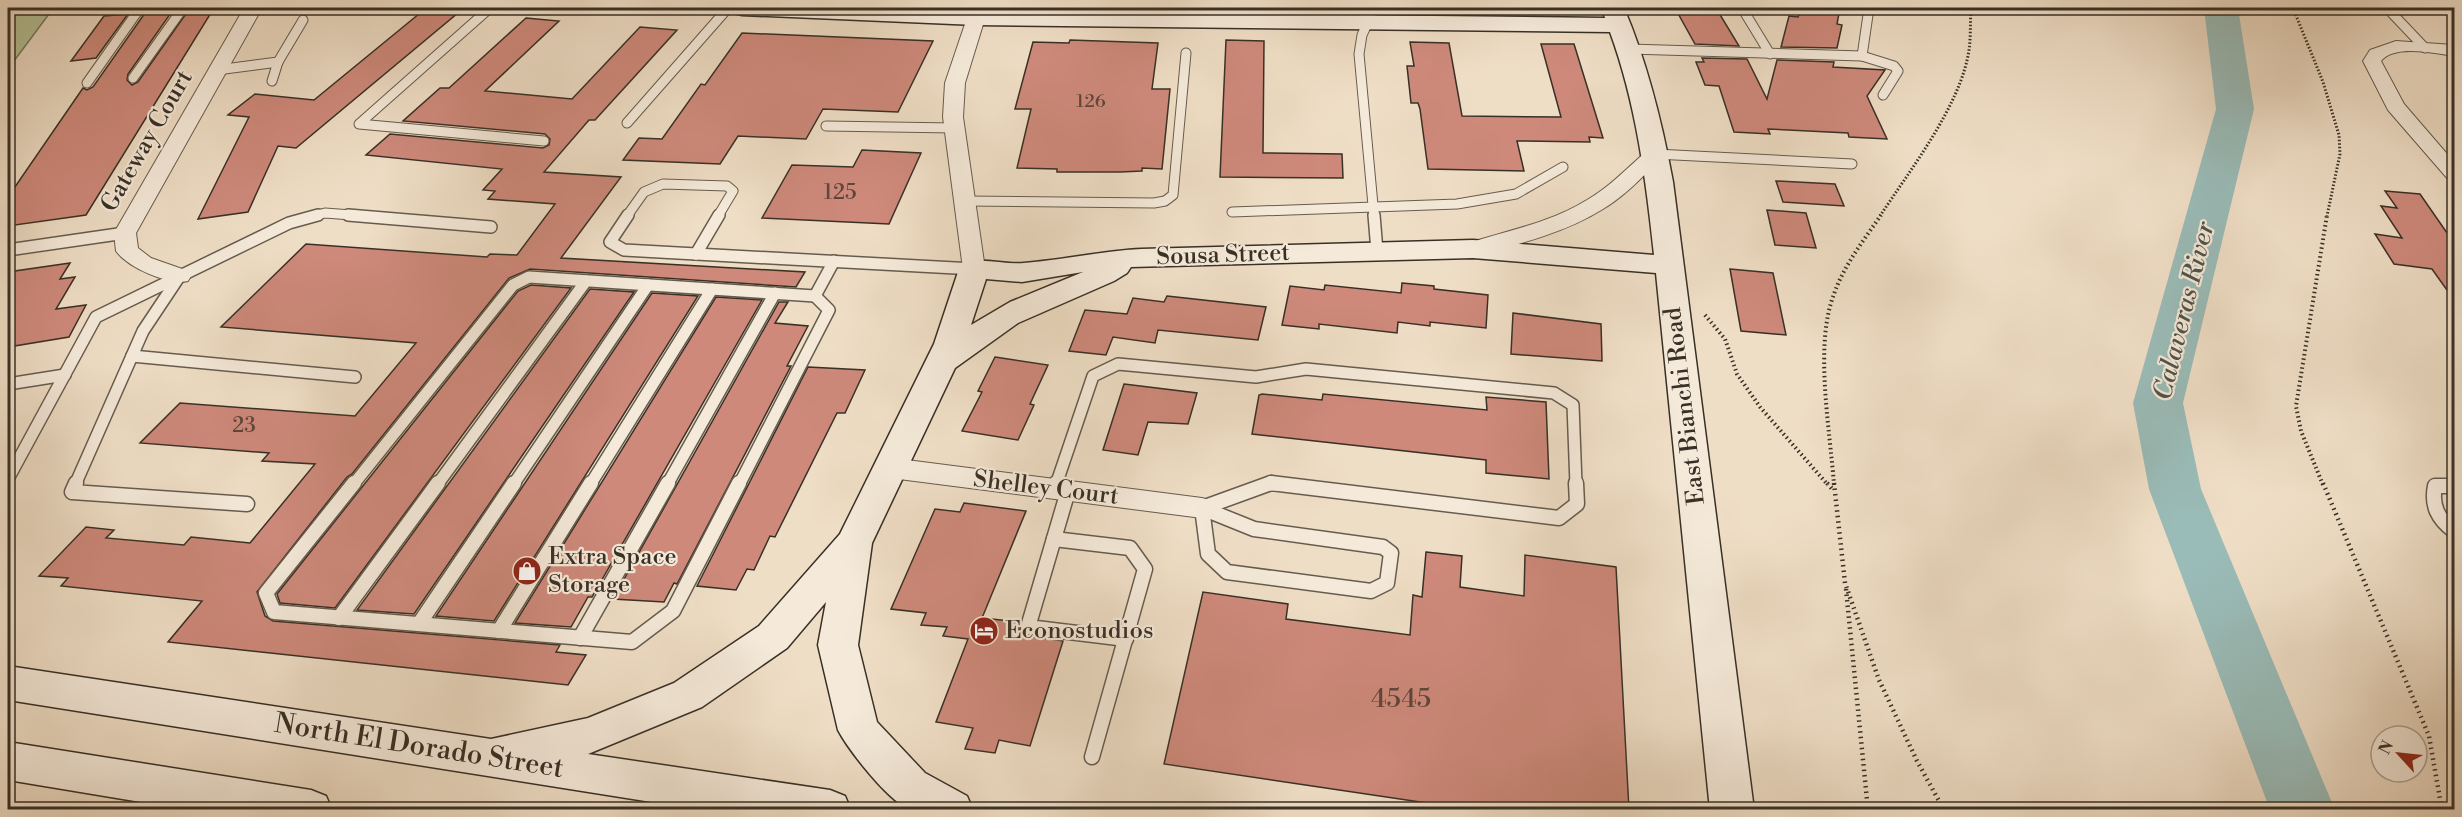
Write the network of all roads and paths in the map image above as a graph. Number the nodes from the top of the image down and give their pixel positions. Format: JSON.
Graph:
{"nodes":[{"id":1,"x":140,"y":8,"type":"edge"},
{"id":2,"x":183,"y":8,"type":"edge"},
{"id":3,"x":253,"y":8,"type":"edge"},
{"id":4,"x":490,"y":8,"type":"edge"},
{"id":5,"x":728,"y":8,"type":"edge"},
{"id":6,"x":742,"y":8,"type":"edge"},
{"id":7,"x":1742,"y":8,"type":"edge"},
{"id":8,"x":1869,"y":8,"type":"edge"},
{"id":9,"x":1971,"y":8,"type":"edge"},
{"id":10,"x":2294,"y":8,"type":"edge"},
{"id":11,"x":2387,"y":8,"type":"edge"},
{"id":12,"x":1126,"y":13,"type":"edge"},
{"id":13,"x":1367,"y":15,"type":"edge"},
{"id":14,"x":976,"y":18,"type":"junction"},
{"id":15,"x":303,"y":20,"type":"dead end"},
{"id":16,"x":1621,"y":27,"type":"edge"},
{"id":17,"x":2425,"y":48,"type":"junction"},
{"id":18,"x":2454,"y":50,"type":"edge"},
{"id":19,"x":1186,"y":52,"type":"dead end"},
{"id":20,"x":1770,"y":54,"type":"junction"},
{"id":21,"x":1862,"y":56,"type":"junction"},
{"id":22,"x":278,"y":62,"type":"junction"},
{"id":23,"x":217,"y":70,"type":"junction"},
{"id":24,"x":133,"y":78,"type":"dead end"},
{"id":25,"x":272,"y":81,"type":"dead end"},
{"id":26,"x":87,"y":83,"type":"dead end"},
{"id":27,"x":1883,"y":95,"type":"dead end"},
{"id":28,"x":627,"y":123,"type":"dead end"},
{"id":29,"x":826,"y":126,"type":"dead end"},
{"id":30,"x":954,"y":128,"type":"junction"},
{"id":31,"x":544,"y":141,"type":"dead end"},
{"id":32,"x":1655,"y":154,"type":"junction"},
{"id":33,"x":1852,"y":164,"type":"dead end"},
{"id":34,"x":1563,"y":167,"type":"dead end"},
{"id":35,"x":2454,"y":174,"type":"edge"},
{"id":36,"x":965,"y":201,"type":"junction"},
{"id":37,"x":1374,"y":208,"type":"junction"},
{"id":38,"x":1232,"y":212,"type":"dead end"},
{"id":39,"x":491,"y":227,"type":"dead end"},
{"id":40,"x":124,"y":232,"type":"junction"},
{"id":41,"x":1473,"y":249,"type":"junction"},
{"id":42,"x":8,"y":250,"type":"edge"},
{"id":43,"x":1377,"y":251,"type":"junction"},
{"id":44,"x":696,"y":254,"type":"junction"},
{"id":45,"x":1131,"y":258,"type":"junction"},
{"id":46,"x":834,"y":261,"type":"junction"},
{"id":47,"x":1670,"y":265,"type":"junction"},
{"id":48,"x":974,"y":269,"type":"junction"},
{"id":49,"x":180,"y":276,"type":"junction"},
{"id":50,"x":586,"y":281,"type":"junction"},
{"id":51,"x":648,"y":285,"type":"junction"},
{"id":52,"x":712,"y":289,"type":"junction"},
{"id":53,"x":775,"y":293,"type":"junction"},
{"id":54,"x":815,"y":296,"type":"junction"},
{"id":55,"x":1704,"y":313,"type":"dead end"},
{"id":56,"x":132,"y":356,"type":"junction"},
{"id":57,"x":942,"y":361,"type":"junction"},
{"id":58,"x":65,"y":375,"type":"junction"},
{"id":59,"x":355,"y":376,"type":"dead end"},
{"id":60,"x":8,"y":384,"type":"edge"},
{"id":61,"x":891,"y":468,"type":"junction"},
{"id":62,"x":8,"y":479,"type":"edge"},
{"id":63,"x":2454,"y":486,"type":"edge"},
{"id":64,"x":1061,"y":490,"type":"junction"},
{"id":65,"x":1835,"y":491,"type":"junction"},
{"id":66,"x":247,"y":504,"type":"dead end"},
{"id":67,"x":1202,"y":508,"type":"junction"},
{"id":68,"x":2454,"y":531,"type":"edge"},
{"id":69,"x":1054,"y":539,"type":"junction"},
{"id":70,"x":854,"y":543,"type":"junction"},
{"id":71,"x":1845,"y":583,"type":"junction"},
{"id":72,"x":339,"y":618,"type":"junction"},
{"id":73,"x":419,"y":624,"type":"junction"},
{"id":74,"x":499,"y":631,"type":"junction"},
{"id":75,"x":580,"y":638,"type":"junction"},
{"id":76,"x":1126,"y":639,"type":"junction"},
{"id":77,"x":8,"y":683,"type":"edge"},
{"id":78,"x":492,"y":757,"type":"junction"},
{"id":79,"x":1092,"y":757,"type":"dead end"},
{"id":80,"x":8,"y":761,"type":"edge"},
{"id":81,"x":311,"y":810,"type":"edge"},
{"id":82,"x":830,"y":810,"type":"edge"},
{"id":83,"x":952,"y":810,"type":"edge"},
{"id":84,"x":1732,"y":810,"type":"edge"},
{"id":85,"x":1868,"y":810,"type":"edge"},
{"id":86,"x":1944,"y":810,"type":"edge"},
{"id":87,"x":2442,"y":810,"type":"edge"}],
"edges":[{"from":1,"to":26,"type":"lane"},
{"from":2,"to":24,"type":"lane"},
{"from":3,"to":23,"type":"street","name":"Gateway Court"},
{"from":4,"to":31,"type":"lane"},
{"from":5,"to":28,"type":"lane"},
{"from":6,"to":14,"type":"street"},
{"from":7,"to":20,"type":"lane"},
{"from":8,"to":21,"type":"lane"},
{"from":9,"to":65,"type":"path"},
{"from":10,"to":87,"type":"path"},
{"from":11,"to":17,"type":"lane"},
{"from":12,"to":13,"type":"street"},
{"from":12,"to":14,"type":"street"},
{"from":13,"to":16,"type":"street"},
{"from":13,"to":37,"type":"lane"},
{"from":14,"to":30,"type":"street"},
{"from":15,"to":22,"type":"lane"},
{"from":16,"to":20,"type":"lane"},
{"from":16,"to":32,"type":"street","name":"East Bianchi Road"},
{"from":17,"to":18,"type":"street"},
{"from":17,"to":35,"type":"street"},
{"from":19,"to":36,"type":"lane"},
{"from":20,"to":21,"type":"lane"},
{"from":21,"to":27,"type":"lane"},
{"from":22,"to":23,"type":"lane"},
{"from":22,"to":25,"type":"lane"},
{"from":23,"to":40,"type":"street","name":"Gateway Court"},
{"from":29,"to":30,"type":"lane"},
{"from":30,"to":36,"type":"street"},
{"from":32,"to":33,"type":"lane"},
{"from":32,"to":41,"type":"street","name":"Sousa Street"},
{"from":32,"to":47,"type":"street","name":"East Bianchi Road"},
{"from":34,"to":37,"type":"lane"},
{"from":36,"to":48,"type":"street"},
{"from":37,"to":38,"type":"lane"},
{"from":37,"to":43,"type":"lane"},
{"from":39,"to":49,"type":"lane"},
{"from":40,"to":42,"type":"lane"},
{"from":40,"to":49,"type":"street","name":"Gateway Court"},
{"from":41,"to":43,"type":"street","name":"Sousa Street"},
{"from":41,"to":47,"type":"street","name":"Sousa Street"},
{"from":43,"to":45,"type":"street","name":"Sousa Street"},
{"from":44,"to":44,"type":"lane"},
{"from":44,"to":46,"type":"lane"},
{"from":45,"to":48,"type":"street","name":"Sousa Street"},
{"from":45,"to":57,"type":"street"},
{"from":46,"to":48,"type":"lane"},
{"from":46,"to":54,"type":"lane"},
{"from":47,"to":84,"type":"street","name":"East Bianchi Road"},
{"from":48,"to":57,"type":"street"},
{"from":49,"to":56,"type":"lane"},
{"from":49,"to":58,"type":"lane"},
{"from":50,"to":51,"type":"lane"},
{"from":50,"to":72,"type":"lane"},
{"from":50,"to":72,"type":"lane"},
{"from":51,"to":52,"type":"lane"},
{"from":51,"to":73,"type":"lane"},
{"from":52,"to":53,"type":"lane"},
{"from":52,"to":74,"type":"lane"},
{"from":53,"to":54,"type":"lane"},
{"from":53,"to":75,"type":"lane"},
{"from":54,"to":75,"type":"lane"},
{"from":55,"to":65,"type":"path"},
{"from":56,"to":59,"type":"lane"},
{"from":56,"to":66,"type":"lane"},
{"from":57,"to":61,"type":"street"},
{"from":58,"to":60,"type":"lane"},
{"from":58,"to":62,"type":"lane"},
{"from":61,"to":64,"type":"street","name":"Shelley Court"},
{"from":61,"to":70,"type":"street"},
{"from":63,"to":68,"type":"lane"},
{"from":64,"to":67,"type":"street","name":"Shelley Court"},
{"from":64,"to":67,"type":"lane"},
{"from":64,"to":69,"type":"lane"},
{"from":65,"to":71,"type":"path"},
{"from":67,"to":67,"type":"lane"},
{"from":69,"to":76,"type":"lane"},
{"from":69,"to":76,"type":"lane"},
{"from":70,"to":78,"type":"street"},
{"from":70,"to":83,"type":"street"},
{"from":71,"to":85,"type":"path"},
{"from":71,"to":86,"type":"path"},
{"from":72,"to":73,"type":"lane"},
{"from":73,"to":74,"type":"lane"},
{"from":74,"to":75,"type":"lane"},
{"from":76,"to":79,"type":"lane"},
{"from":77,"to":78,"type":"street","name":"North El Dorado Street"},
{"from":78,"to":82,"type":"street","name":"North El Dorado Street"},
{"from":80,"to":81,"type":"street"}]}
